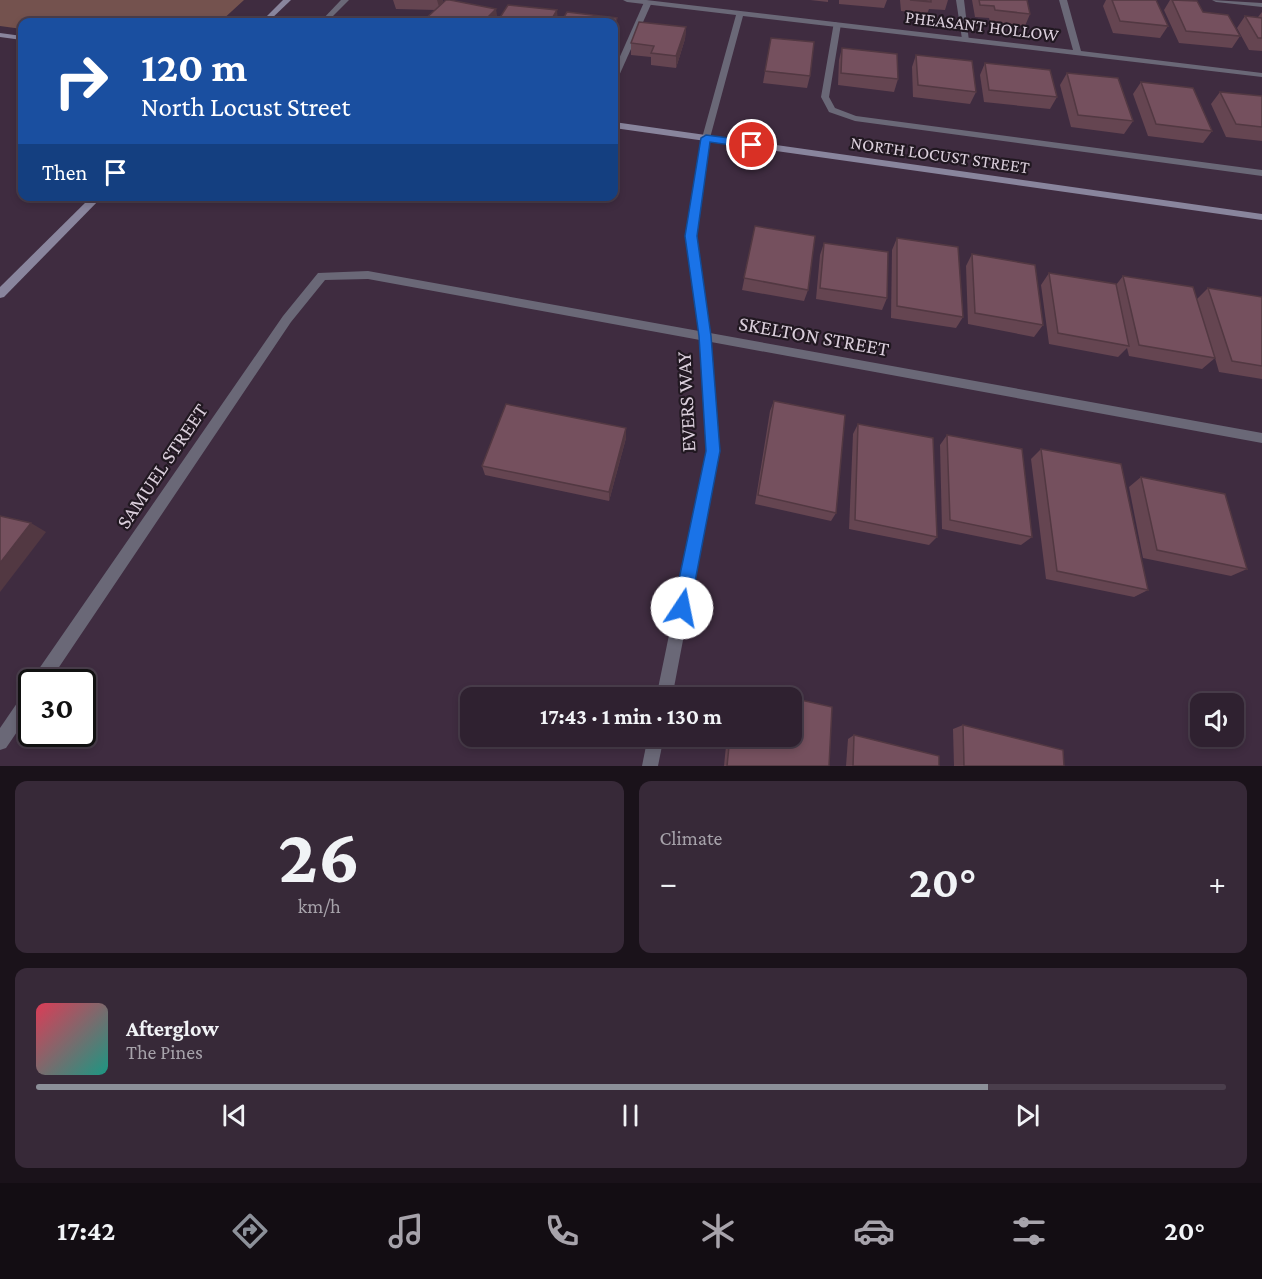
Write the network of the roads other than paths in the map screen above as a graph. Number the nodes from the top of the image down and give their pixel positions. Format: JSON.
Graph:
{"nodes":[{"id":1,"x":287,"y":0,"type":"edge"},
{"id":2,"x":345,"y":0,"type":"edge"},
{"id":3,"x":627,"y":0,"type":"edge"},
{"id":4,"x":960,"y":0,"type":"edge"},
{"id":5,"x":1063,"y":0,"type":"edge"},
{"id":6,"x":1216,"y":0,"type":"edge"},
{"id":7,"x":648,"y":2,"type":"junction"},
{"id":8,"x":1262,"y":5,"type":"edge"},
{"id":9,"x":740,"y":13,"type":"junction"},
{"id":10,"x":268,"y":18,"type":"edge"},
{"id":11,"x":327,"y":18,"type":"edge"},
{"id":12,"x":837,"y":24,"type":"junction"},
{"id":13,"x":0,"y":35,"type":"edge"},
{"id":14,"x":18,"y":37,"type":"edge"},
{"id":15,"x":966,"y":39,"type":"junction"},
{"id":16,"x":1077,"y":52,"type":"junction"},
{"id":17,"x":618,"y":69,"type":"edge"},
{"id":18,"x":1262,"y":75,"type":"edge"},
{"id":19,"x":618,"y":126,"type":"edge"},
{"id":20,"x":706,"y":138,"type":"junction"},
{"id":21,"x":1262,"y":173,"type":"edge"},
{"id":22,"x":93,"y":201,"type":"edge"},
{"id":23,"x":1262,"y":217,"type":"edge"},
{"id":24,"x":322,"y":276,"type":"joint"},
{"id":25,"x":0,"y":294,"type":"edge"},
{"id":26,"x":705,"y":336,"type":"junction"},
{"id":27,"x":1262,"y":438,"type":"edge"},
{"id":28,"x":49,"y":669,"type":"edge"},
{"id":29,"x":666,"y":687,"type":"edge"},
{"id":30,"x":18,"y":716,"type":"edge"},
{"id":31,"x":0,"y":742,"type":"edge"},
{"id":32,"x":654,"y":747,"type":"edge"},
{"id":33,"x":650,"y":766,"type":"edge"}],
"edges":[{"from":1,"to":10,"type":"main road"},
{"from":2,"to":11,"type":"street"},
{"from":3,"to":7,"type":"street","name":"PHEASANT HOLLOW"},
{"from":4,"to":15,"type":"street"},
{"from":5,"to":16,"type":"street"},
{"from":6,"to":8,"type":"street"},
{"from":7,"to":9,"type":"street","name":"PHEASANT HOLLOW"},
{"from":7,"to":17,"type":"street"},
{"from":9,"to":12,"type":"street","name":"PHEASANT HOLLOW"},
{"from":9,"to":20,"type":"street","name":"EVERS WAY"},
{"from":12,"to":15,"type":"street","name":"PHEASANT HOLLOW"},
{"from":12,"to":21,"type":"street"},
{"from":13,"to":14,"type":"main road"},
{"from":15,"to":16,"type":"street","name":"PHEASANT HOLLOW"},
{"from":16,"to":18,"type":"street","name":"PHEASANT HOLLOW"},
{"from":19,"to":20,"type":"main road","name":"NORTH LOCUST STREET"},
{"from":20,"to":23,"type":"main road","name":"NORTH LOCUST STREET"},
{"from":20,"to":26,"type":"street","name":"EVERS WAY"},
{"from":22,"to":25,"type":"main road"},
{"from":24,"to":26,"type":"street","name":"SKELTON STREET"},
{"from":24,"to":28,"type":"street","name":"SAMUEL STREET"},
{"from":26,"to":27,"type":"street","name":"SKELTON STREET"},
{"from":26,"to":29,"type":"street","name":"EVERS WAY"},
{"from":30,"to":31,"type":"street"},
{"from":32,"to":33,"type":"street"}]}
